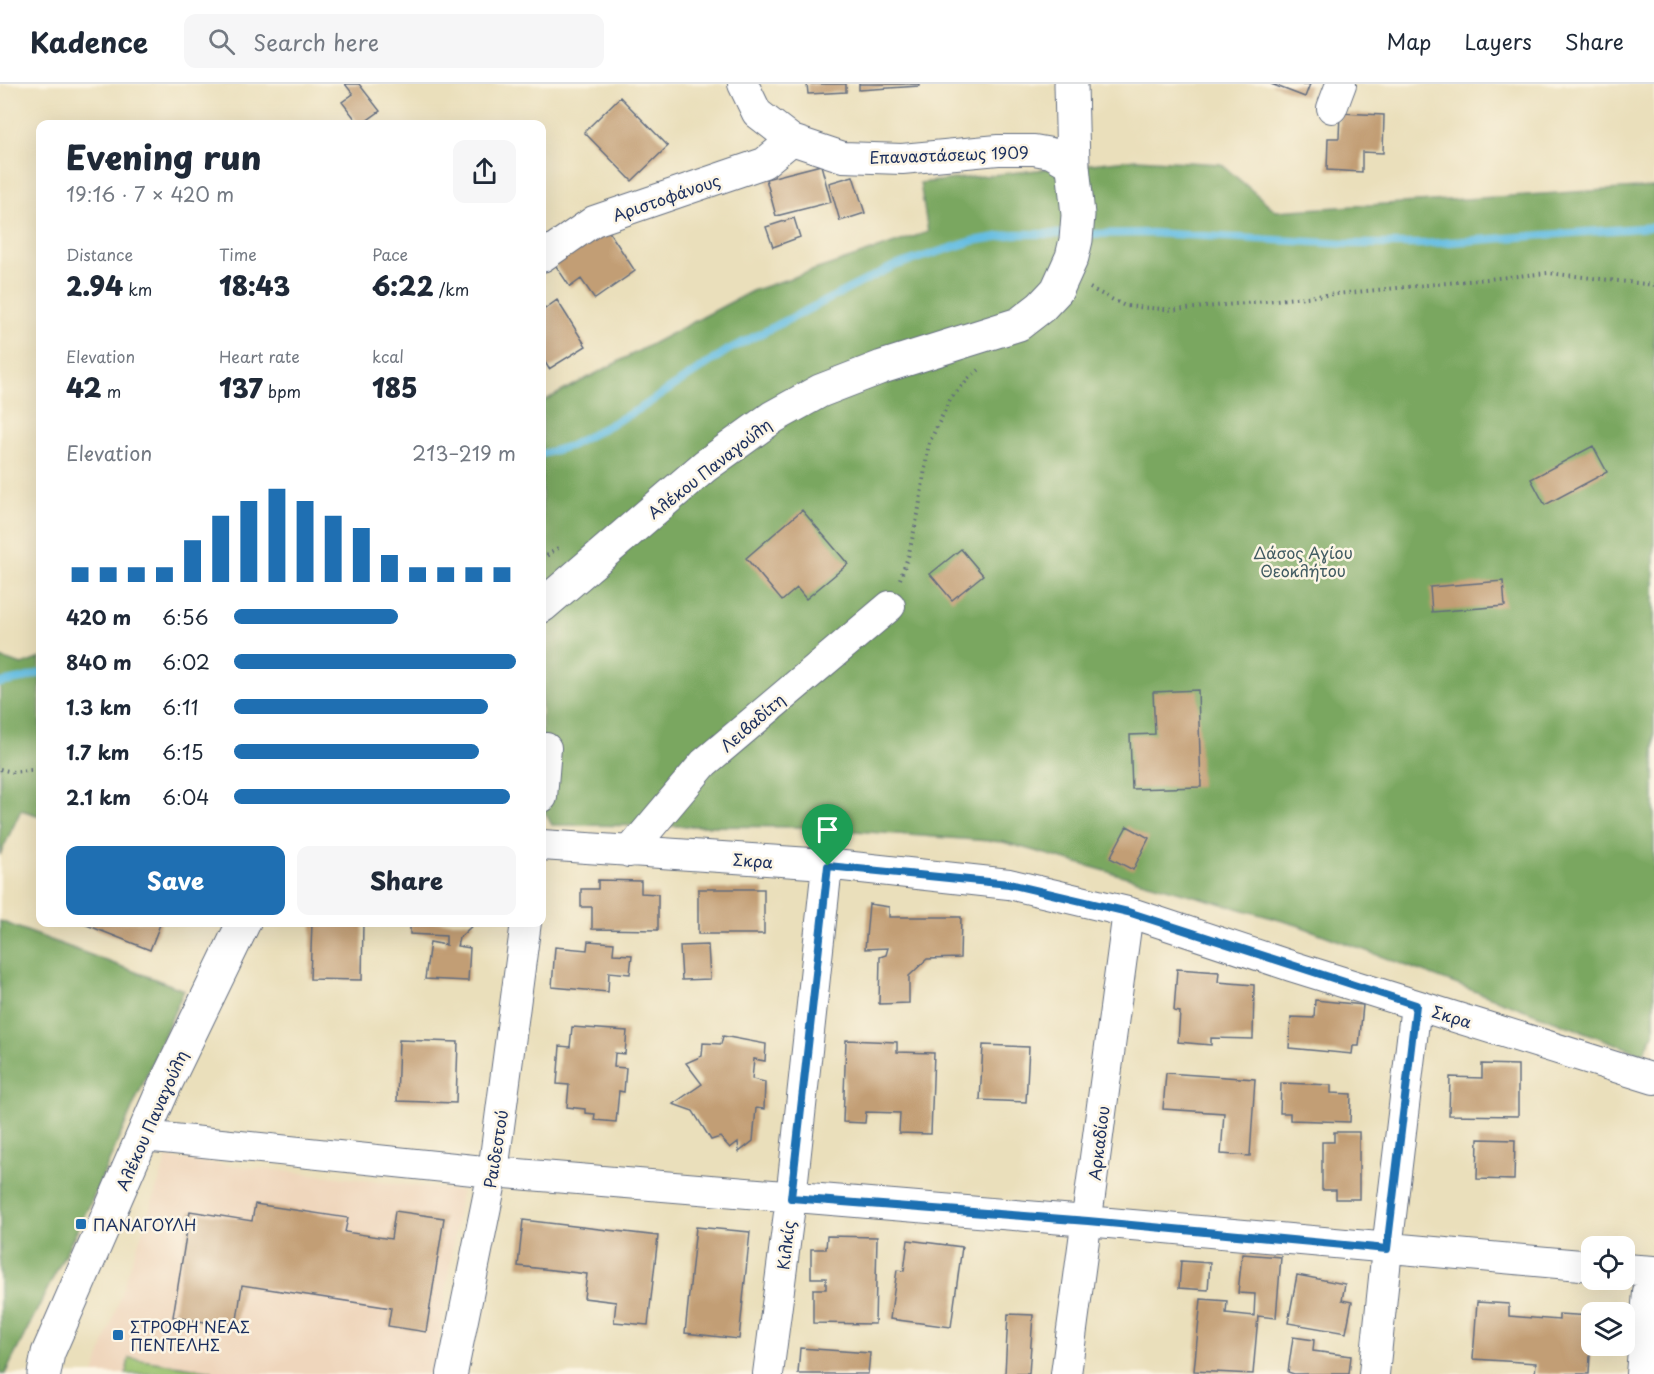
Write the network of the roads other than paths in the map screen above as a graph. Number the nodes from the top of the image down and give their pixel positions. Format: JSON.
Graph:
{"nodes":[{"id":1,"x":743,"y":84,"type":"edge"},
{"id":2,"x":1071,"y":84,"type":"edge"},
{"id":3,"x":792,"y":140,"type":"junction"},
{"id":4,"x":1073,"y":166,"type":"junction"},
{"id":5,"x":546,"y":254,"type":"edge"},
{"id":6,"x":546,"y":603,"type":"edge"},
{"id":7,"x":890,"y":606,"type":"road end"},
{"id":8,"x":546,"y":845,"type":"edge"},
{"id":9,"x":629,"y":852,"type":"junction"},
{"id":10,"x":828,"y":866,"type":"junction"},
{"id":11,"x":1128,"y":912,"type":"junction"},
{"id":12,"x":242,"y":927,"type":"edge"},
{"id":13,"x":525,"y":927,"type":"edge"},
{"id":14,"x":1416,"y":1005,"type":"junction"},
{"id":15,"x":1654,"y":1079,"type":"edge"},
{"id":16,"x":144,"y":1136,"type":"junction"},
{"id":17,"x":493,"y":1172,"type":"junction"},
{"id":18,"x":791,"y":1198,"type":"junction"},
{"id":19,"x":1088,"y":1221,"type":"junction"},
{"id":20,"x":1387,"y":1249,"type":"junction"},
{"id":21,"x":1581,"y":1265,"type":"edge"},
{"id":22,"x":1635,"y":1274,"type":"edge"},
{"id":23,"x":1652,"y":1282,"type":"edge"},
{"id":24,"x":42,"y":1367,"type":"edge"},
{"id":25,"x":452,"y":1374,"type":"edge"},
{"id":26,"x":768,"y":1374,"type":"edge"},
{"id":27,"x":1066,"y":1374,"type":"edge"},
{"id":28,"x":1374,"y":1374,"type":"edge"},
{"id":29,"x":1641,"y":1374,"type":"edge"}],
"edges":[{"from":1,"to":3,"type":"street","name":"Επαναστάσεως 1909"},
{"from":2,"to":4,"type":"main road"},
{"from":3,"to":4,"type":"street","name":"Επαναστάσεως 1909"},
{"from":3,"to":5,"type":"street","name":"Αριστοφάνους"},
{"from":4,"to":6,"type":"main road","name":"Αλέκου Παναγούλη"},
{"from":7,"to":9,"type":"street","name":"Λειβαδίτη"},
{"from":8,"to":9,"type":"street","name":"Σκρα"},
{"from":9,"to":10,"type":"street","name":"Σκρα"},
{"from":10,"to":11,"type":"street","name":"Σκρα"},
{"from":10,"to":18,"type":"street","name":"Κιλκίς"},
{"from":11,"to":14,"type":"street","name":"Σκρα"},
{"from":11,"to":19,"type":"street","name":"Αρκαδίου"},
{"from":12,"to":16,"type":"main road","name":"Αλέκου Παναγούλη"},
{"from":13,"to":17,"type":"street","name":"Ραιδεστού"},
{"from":14,"to":15,"type":"street","name":"Σκρα"},
{"from":14,"to":20,"type":"street"},
{"from":16,"to":17,"type":"street"},
{"from":16,"to":24,"type":"main road","name":"Αλέκου Παναγούλη"},
{"from":17,"to":18,"type":"street"},
{"from":17,"to":25,"type":"street","name":"Ραιδεστού"},
{"from":18,"to":19,"type":"street"},
{"from":18,"to":26,"type":"street","name":"Κιλκίς"},
{"from":19,"to":20,"type":"street"},
{"from":19,"to":27,"type":"street","name":"Αρκαδίου"},
{"from":20,"to":21,"type":"street"},
{"from":20,"to":28,"type":"street"},
{"from":22,"to":23,"type":"street"},
{"from":23,"to":29,"type":"street"}]}
